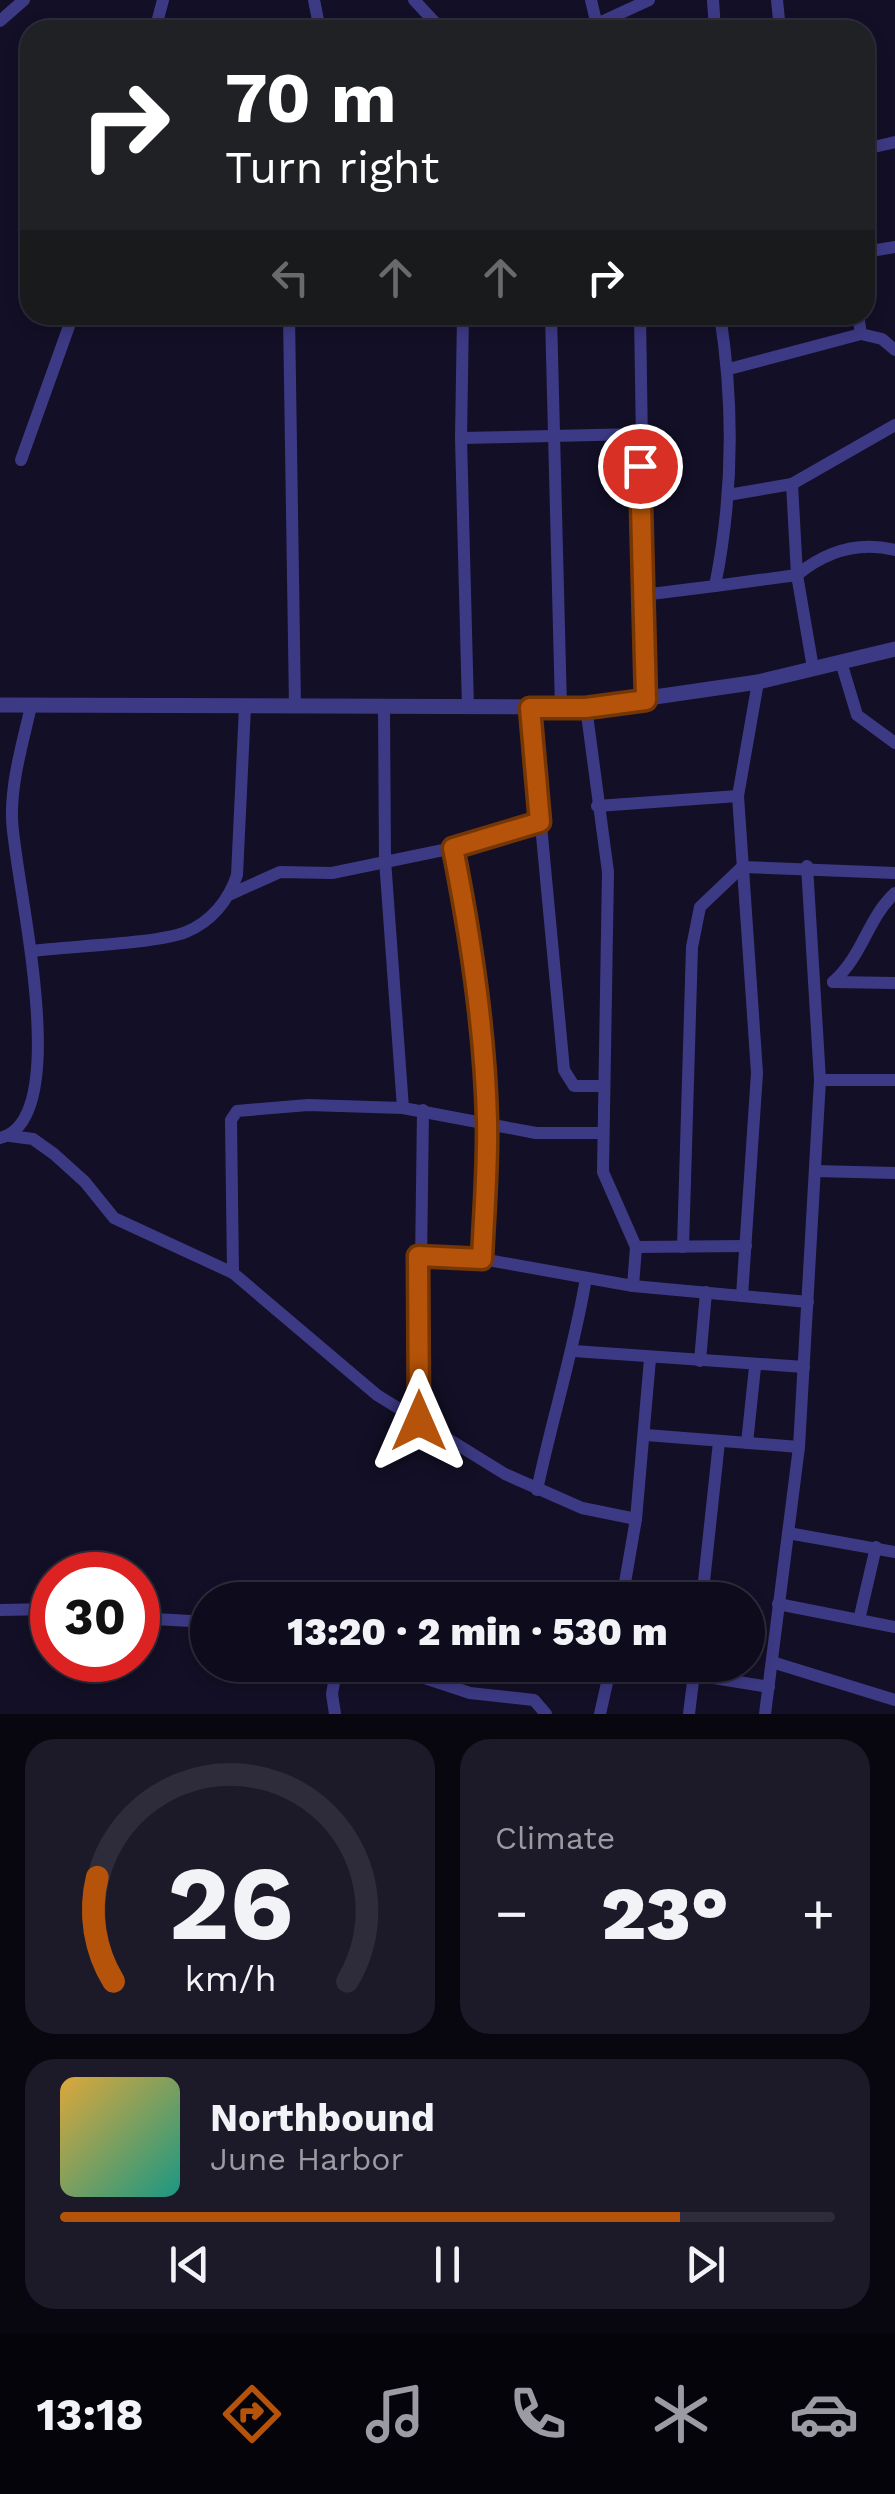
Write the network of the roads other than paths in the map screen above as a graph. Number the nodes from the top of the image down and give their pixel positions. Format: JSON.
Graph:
{"nodes":[{"id":1,"x":24,"y":0,"type":"edge"},
{"id":2,"x":414,"y":0,"type":"edge"},
{"id":3,"x":649,"y":0,"type":"edge"},
{"id":4,"x":433,"y":20,"type":"edge"},
{"id":5,"x":611,"y":20,"type":"edge"},
{"id":6,"x":0,"y":21,"type":"edge"},
{"id":7,"x":70,"y":325,"type":"edge"},
{"id":8,"x":289,"y":325,"type":"edge"},
{"id":9,"x":463,"y":325,"type":"edge"},
{"id":10,"x":552,"y":325,"type":"edge"},
{"id":11,"x":640,"y":325,"type":"edge"},
{"id":12,"x":722,"y":325,"type":"edge"},
{"id":13,"x":860,"y":325,"type":"edge"},
{"id":14,"x":862,"y":334,"type":"junction"},
{"id":15,"x":895,"y":350,"type":"edge"},
{"id":16,"x":729,"y":369,"type":"junction"},
{"id":17,"x":895,"y":426,"type":"edge"},
{"id":18,"x":639,"y":434,"type":"junction"},
{"id":19,"x":461,"y":438,"type":"junction"},
{"id":20,"x":557,"y":439,"type":"junction"},
{"id":21,"x":21,"y":460,"type":"dead end"},
{"id":22,"x":792,"y":484,"type":"junction"},
{"id":23,"x":728,"y":495,"type":"junction"},
{"id":24,"x":895,"y":550,"type":"edge"},
{"id":25,"x":797,"y":576,"type":"junction"},
{"id":26,"x":715,"y":586,"type":"junction"},
{"id":27,"x":643,"y":594,"type":"junction"},
{"id":28,"x":895,"y":649,"type":"edge"},
{"id":29,"x":841,"y":662,"type":"junction"},
{"id":30,"x":812,"y":668,"type":"junction"},
{"id":31,"x":758,"y":682,"type":"junction"},
{"id":32,"x":646,"y":700,"type":"junction"},
{"id":33,"x":0,"y":705,"type":"edge"},
{"id":34,"x":31,"y":706,"type":"junction"},
{"id":35,"x":245,"y":707,"type":"junction"},
{"id":36,"x":295,"y":707,"type":"junction"},
{"id":37,"x":384,"y":708,"type":"junction"},
{"id":38,"x":468,"y":708,"type":"junction"},
{"id":39,"x":530,"y":708,"type":"junction"},
{"id":40,"x":560,"y":708,"type":"junction"},
{"id":41,"x":586,"y":708,"type":"junction"},
{"id":42,"x":895,"y":743,"type":"edge"},
{"id":43,"x":738,"y":796,"type":"junction"},
{"id":44,"x":597,"y":806,"type":"junction"},
{"id":45,"x":540,"y":822,"type":"junction"},
{"id":46,"x":453,"y":848,"type":"junction"},
{"id":47,"x":384,"y":860,"type":"junction"},
{"id":48,"x":806,"y":866,"type":"junction"},
{"id":49,"x":742,"y":867,"type":"junction"},
{"id":50,"x":895,"y":872,"type":"edge"},
{"id":51,"x":895,"y":893,"type":"edge"},
{"id":52,"x":231,"y":894,"type":"junction"},
{"id":53,"x":31,"y":951,"type":"junction"},
{"id":54,"x":816,"y":982,"type":"junction"},
{"id":55,"x":834,"y":982,"type":"junction"},
{"id":56,"x":895,"y":983,"type":"edge"},
{"id":57,"x":820,"y":1080,"type":"junction"},
{"id":58,"x":895,"y":1080,"type":"edge"},
{"id":59,"x":604,"y":1086,"type":"junction"},
{"id":60,"x":404,"y":1108,"type":"junction"},
{"id":61,"x":423,"y":1110,"type":"junction"},
{"id":62,"x":25,"y":1118,"type":"junction"},
{"id":63,"x":487,"y":1123,"type":"junction"},
{"id":64,"x":601,"y":1133,"type":"junction"},
{"id":65,"x":5,"y":1137,"type":"edge"},
{"id":66,"x":34,"y":1139,"type":"junction"},
{"id":67,"x":815,"y":1171,"type":"junction"},
{"id":68,"x":895,"y":1173,"type":"edge"},
{"id":69,"x":683,"y":1246,"type":"junction"},
{"id":70,"x":746,"y":1246,"type":"junction"},
{"id":71,"x":636,"y":1247,"type":"junction"},
{"id":72,"x":418,"y":1256,"type":"junction"},
{"id":73,"x":482,"y":1259,"type":"junction"},
{"id":74,"x":233,"y":1273,"type":"junction"},
{"id":75,"x":586,"y":1278,"type":"junction"},
{"id":76,"x":633,"y":1286,"type":"junction"},
{"id":77,"x":706,"y":1292,"type":"junction"},
{"id":78,"x":742,"y":1296,"type":"junction"},
{"id":79,"x":808,"y":1302,"type":"junction"},
{"id":80,"x":574,"y":1351,"type":"junction"},
{"id":81,"x":650,"y":1359,"type":"junction"},
{"id":82,"x":700,"y":1361,"type":"junction"},
{"id":83,"x":755,"y":1366,"type":"junction"},
{"id":84,"x":804,"y":1368,"type":"junction"},
{"id":85,"x":419,"y":1421,"type":"junction"},
{"id":86,"x":646,"y":1435,"type":"junction"},
{"id":87,"x":719,"y":1442,"type":"junction"},
{"id":88,"x":747,"y":1444,"type":"junction"},
{"id":89,"x":798,"y":1447,"type":"junction"},
{"id":90,"x":537,"y":1490,"type":"junction"},
{"id":91,"x":636,"y":1520,"type":"junction"},
{"id":92,"x":788,"y":1533,"type":"junction"},
{"id":93,"x":876,"y":1547,"type":"junction"},
{"id":94,"x":895,"y":1552,"type":"edge"},
{"id":95,"x":625,"y":1582,"type":"edge"},
{"id":96,"x":704,"y":1582,"type":"edge"},
{"id":97,"x":778,"y":1604,"type":"junction"},
{"id":98,"x":30,"y":1609,"type":"edge"},
{"id":99,"x":0,"y":1610,"type":"edge"},
{"id":100,"x":160,"y":1619,"type":"edge"},
{"id":101,"x":859,"y":1620,"type":"junction"},
{"id":102,"x":190,"y":1621,"type":"edge"},
{"id":103,"x":895,"y":1627,"type":"edge"},
{"id":104,"x":772,"y":1662,"type":"junction"},
{"id":105,"x":334,"y":1682,"type":"edge"},
{"id":106,"x":437,"y":1682,"type":"edge"},
{"id":107,"x":607,"y":1682,"type":"edge"},
{"id":108,"x":693,"y":1682,"type":"edge"},
{"id":109,"x":746,"y":1682,"type":"edge"},
{"id":110,"x":769,"y":1687,"type":"junction"},
{"id":111,"x":895,"y":1700,"type":"edge"},
{"id":112,"x":334,"y":1714,"type":"edge"},
{"id":113,"x":546,"y":1714,"type":"edge"},
{"id":114,"x":600,"y":1714,"type":"edge"},
{"id":115,"x":688,"y":1714,"type":"edge"},
{"id":116,"x":765,"y":1714,"type":"edge"}],
"edges":[{"from":1,"to":6,"type":"street"},
{"from":2,"to":4,"type":"street"},
{"from":3,"to":5,"type":"street"},
{"from":7,"to":21,"type":"street"},
{"from":8,"to":36,"type":"street"},
{"from":9,"to":19,"type":"street"},
{"from":10,"to":20,"type":"street"},
{"from":11,"to":18,"type":"street"},
{"from":12,"to":16,"type":"street"},
{"from":13,"to":14,"type":"street"},
{"from":14,"to":15,"type":"street"},
{"from":14,"to":16,"type":"street"},
{"from":16,"to":23,"type":"street"},
{"from":17,"to":22,"type":"street"},
{"from":18,"to":20,"type":"street"},
{"from":18,"to":27,"type":"street"},
{"from":19,"to":20,"type":"street"},
{"from":19,"to":38,"type":"street"},
{"from":20,"to":40,"type":"street"},
{"from":22,"to":23,"type":"street"},
{"from":22,"to":25,"type":"street"},
{"from":23,"to":26,"type":"street"},
{"from":24,"to":25,"type":"street"},
{"from":25,"to":26,"type":"street"},
{"from":25,"to":30,"type":"street"},
{"from":26,"to":27,"type":"street"},
{"from":27,"to":32,"type":"street"},
{"from":28,"to":29,"type":"street"},
{"from":29,"to":30,"type":"street"},
{"from":29,"to":42,"type":"street"},
{"from":30,"to":31,"type":"street"},
{"from":31,"to":32,"type":"street"},
{"from":31,"to":43,"type":"street"},
{"from":32,"to":41,"type":"street"},
{"from":33,"to":34,"type":"street"},
{"from":34,"to":35,"type":"street"},
{"from":34,"to":53,"type":"street"},
{"from":35,"to":36,"type":"street"},
{"from":35,"to":52,"type":"street"},
{"from":36,"to":37,"type":"street"},
{"from":37,"to":38,"type":"street"},
{"from":37,"to":47,"type":"street"},
{"from":38,"to":39,"type":"street"},
{"from":39,"to":40,"type":"street"},
{"from":39,"to":45,"type":"street"},
{"from":40,"to":41,"type":"street"},
{"from":41,"to":44,"type":"street"},
{"from":43,"to":44,"type":"street"},
{"from":43,"to":49,"type":"street"},
{"from":44,"to":59,"type":"street"},
{"from":45,"to":46,"type":"street"},
{"from":45,"to":59,"type":"street"},
{"from":46,"to":47,"type":"street"},
{"from":46,"to":63,"type":"street"},
{"from":47,"to":52,"type":"street"},
{"from":47,"to":60,"type":"street"},
{"from":48,"to":49,"type":"street"},
{"from":48,"to":50,"type":"street"},
{"from":48,"to":54,"type":"street"},
{"from":49,"to":69,"type":"street"},
{"from":49,"to":70,"type":"street"},
{"from":51,"to":55,"type":"street"},
{"from":52,"to":53,"type":"street"},
{"from":53,"to":62,"type":"street"},
{"from":54,"to":55,"type":"street"},
{"from":54,"to":57,"type":"street"},
{"from":55,"to":56,"type":"street"},
{"from":57,"to":58,"type":"street"},
{"from":57,"to":67,"type":"street"},
{"from":59,"to":64,"type":"street"},
{"from":60,"to":61,"type":"street"},
{"from":60,"to":74,"type":"street"},
{"from":61,"to":63,"type":"street"},
{"from":61,"to":72,"type":"street"},
{"from":62,"to":65,"type":"street"},
{"from":62,"to":66,"type":"street"},
{"from":63,"to":64,"type":"street"},
{"from":63,"to":73,"type":"street"},
{"from":64,"to":71,"type":"street"},
{"from":65,"to":66,"type":"street"},
{"from":66,"to":74,"type":"street"},
{"from":67,"to":68,"type":"street"},
{"from":67,"to":79,"type":"street"},
{"from":69,"to":70,"type":"street"},
{"from":69,"to":71,"type":"street"},
{"from":70,"to":78,"type":"street"},
{"from":71,"to":76,"type":"street"},
{"from":72,"to":73,"type":"street"},
{"from":72,"to":85,"type":"street"},
{"from":73,"to":75,"type":"street"},
{"from":74,"to":85,"type":"street"},
{"from":75,"to":76,"type":"street"},
{"from":75,"to":80,"type":"street"},
{"from":76,"to":77,"type":"street"},
{"from":77,"to":78,"type":"street"},
{"from":77,"to":82,"type":"street"},
{"from":78,"to":79,"type":"street"},
{"from":79,"to":84,"type":"street"},
{"from":80,"to":81,"type":"street"},
{"from":80,"to":90,"type":"street"},
{"from":81,"to":82,"type":"street"},
{"from":81,"to":86,"type":"street"},
{"from":82,"to":83,"type":"street"},
{"from":83,"to":84,"type":"street"},
{"from":83,"to":88,"type":"street"},
{"from":84,"to":89,"type":"street"},
{"from":85,"to":90,"type":"street"},
{"from":86,"to":87,"type":"street"},
{"from":86,"to":91,"type":"street"},
{"from":87,"to":88,"type":"street"},
{"from":87,"to":96,"type":"street"},
{"from":88,"to":89,"type":"street"},
{"from":89,"to":92,"type":"street"},
{"from":90,"to":91,"type":"street"},
{"from":91,"to":95,"type":"street"},
{"from":92,"to":93,"type":"street"},
{"from":92,"to":97,"type":"street"},
{"from":93,"to":94,"type":"street"},
{"from":93,"to":101,"type":"street"},
{"from":97,"to":101,"type":"street"},
{"from":97,"to":104,"type":"street"},
{"from":98,"to":99,"type":"street"},
{"from":100,"to":102,"type":"street"},
{"from":101,"to":103,"type":"street"},
{"from":104,"to":110,"type":"street"},
{"from":104,"to":111,"type":"street"},
{"from":105,"to":112,"type":"street"},
{"from":106,"to":113,"type":"street"},
{"from":107,"to":114,"type":"street"},
{"from":108,"to":115,"type":"street"},
{"from":109,"to":110,"type":"street"},
{"from":110,"to":116,"type":"street"}]}
